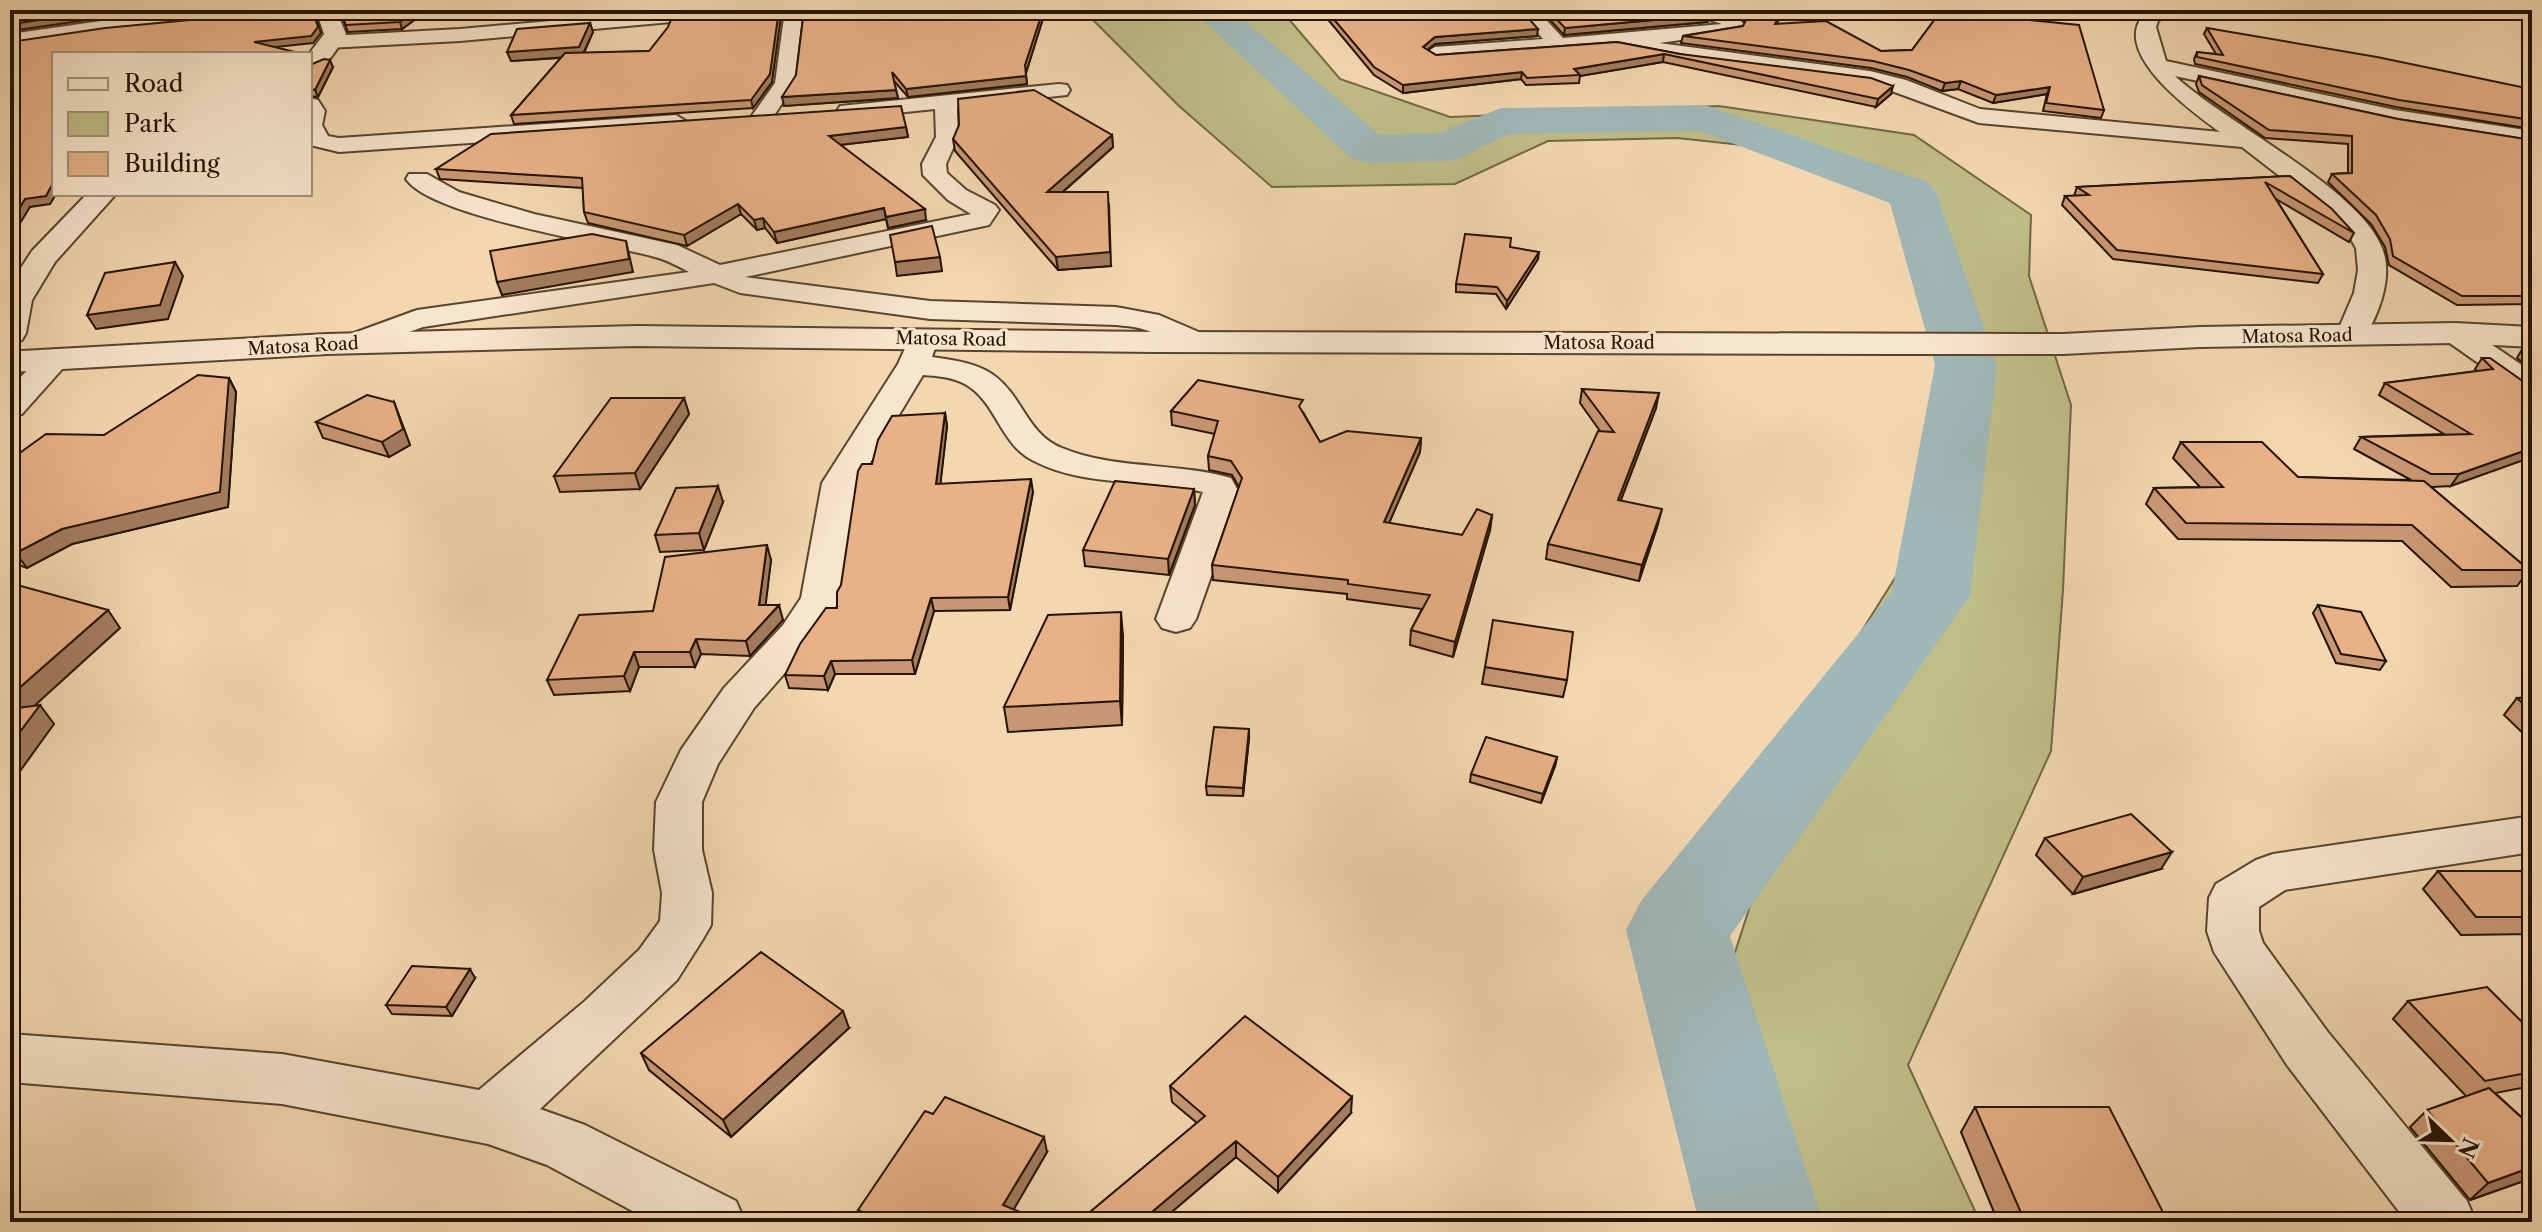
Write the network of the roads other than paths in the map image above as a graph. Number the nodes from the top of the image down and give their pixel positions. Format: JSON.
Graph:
{"nodes":[{"id":1,"x":277,"y":10,"type":"edge"},
{"id":2,"x":326,"y":10,"type":"edge"},
{"id":3,"x":738,"y":10,"type":"edge"},
{"id":4,"x":794,"y":10,"type":"edge"},
{"id":5,"x":1527,"y":10,"type":"edge"},
{"id":6,"x":1704,"y":10,"type":"edge"},
{"id":7,"x":2163,"y":10,"type":"edge"},
{"id":8,"x":10,"y":40,"type":"edge"},
{"id":9,"x":1616,"y":40,"type":"junction"},
{"id":10,"x":328,"y":42,"type":"junction"},
{"id":11,"x":1557,"y":43,"type":"junction"},
{"id":12,"x":1435,"y":53,"type":"edge"},
{"id":13,"x":312,"y":63,"type":"edge"},
{"id":14,"x":2159,"y":66,"type":"junction"},
{"id":15,"x":1059,"y":90,"type":"dead end"},
{"id":16,"x":946,"y":103,"type":"junction"},
{"id":17,"x":820,"y":113,"type":"edge"},
{"id":18,"x":791,"y":115,"type":"edge"},
{"id":19,"x":701,"y":121,"type":"edge"},
{"id":20,"x":312,"y":127,"type":"edge"},
{"id":21,"x":2532,"y":138,"type":"edge"},
{"id":22,"x":2247,"y":141,"type":"junction"},
{"id":23,"x":418,"y":179,"type":"dead end"},
{"id":24,"x":100,"y":196,"type":"edge"},
{"id":25,"x":714,"y":275,"type":"junction"},
{"id":26,"x":10,"y":333,"type":"edge"},
{"id":27,"x":2455,"y":333,"type":"junction"},
{"id":28,"x":2351,"y":335,"type":"junction"},
{"id":29,"x":2532,"y":337,"type":"edge"},
{"id":30,"x":1197,"y":342,"type":"junction"},
{"id":31,"x":354,"y":343,"type":"junction"},
{"id":32,"x":918,"y":352,"type":"junction"},
{"id":33,"x":57,"y":358,"type":"junction"},
{"id":34,"x":10,"y":361,"type":"edge"},
{"id":35,"x":2532,"y":386,"type":"edge"},
{"id":36,"x":10,"y":407,"type":"edge"},
{"id":37,"x":1176,"y":619,"type":"dead end"},
{"id":38,"x":2529,"y":839,"type":"edge"},
{"id":39,"x":10,"y":1058,"type":"edge"},
{"id":40,"x":488,"y":1118,"type":"junction"},
{"id":41,"x":714,"y":1222,"type":"edge"},
{"id":42,"x":2445,"y":1222,"type":"edge"}],
"edges":[{"from":1,"to":8,"type":"street"},
{"from":2,"to":10,"type":"street"},
{"from":3,"to":10,"type":"street"},
{"from":4,"to":18,"type":"street"},
{"from":5,"to":11,"type":"street"},
{"from":6,"to":9,"type":"street"},
{"from":7,"to":14,"type":"street"},
{"from":9,"to":11,"type":"street"},
{"from":9,"to":22,"type":"street"},
{"from":10,"to":13,"type":"street"},
{"from":11,"to":12,"type":"street"},
{"from":14,"to":21,"type":"street"},
{"from":14,"to":22,"type":"street"},
{"from":15,"to":16,"type":"street"},
{"from":16,"to":17,"type":"street"},
{"from":16,"to":25,"type":"street"},
{"from":19,"to":20,"type":"street"},
{"from":22,"to":28,"type":"street"},
{"from":23,"to":25,"type":"street"},
{"from":24,"to":26,"type":"street"},
{"from":25,"to":30,"type":"street"},
{"from":25,"to":31,"type":"street"},
{"from":27,"to":28,"type":"street","name":"Matosa Road"},
{"from":27,"to":29,"type":"street","name":"Matosa Road"},
{"from":27,"to":35,"type":"street"},
{"from":28,"to":30,"type":"street","name":"Matosa Road"},
{"from":30,"to":32,"type":"street","name":"Matosa Road"},
{"from":31,"to":32,"type":"street","name":"Matosa Road"},
{"from":31,"to":33,"type":"street","name":"Matosa Road"},
{"from":32,"to":37,"type":"street"},
{"from":32,"to":40,"type":"street"},
{"from":33,"to":34,"type":"street","name":"Matosa Road"},
{"from":33,"to":36,"type":"street"},
{"from":38,"to":42,"type":"street"},
{"from":39,"to":40,"type":"street"},
{"from":40,"to":41,"type":"street"}]}
